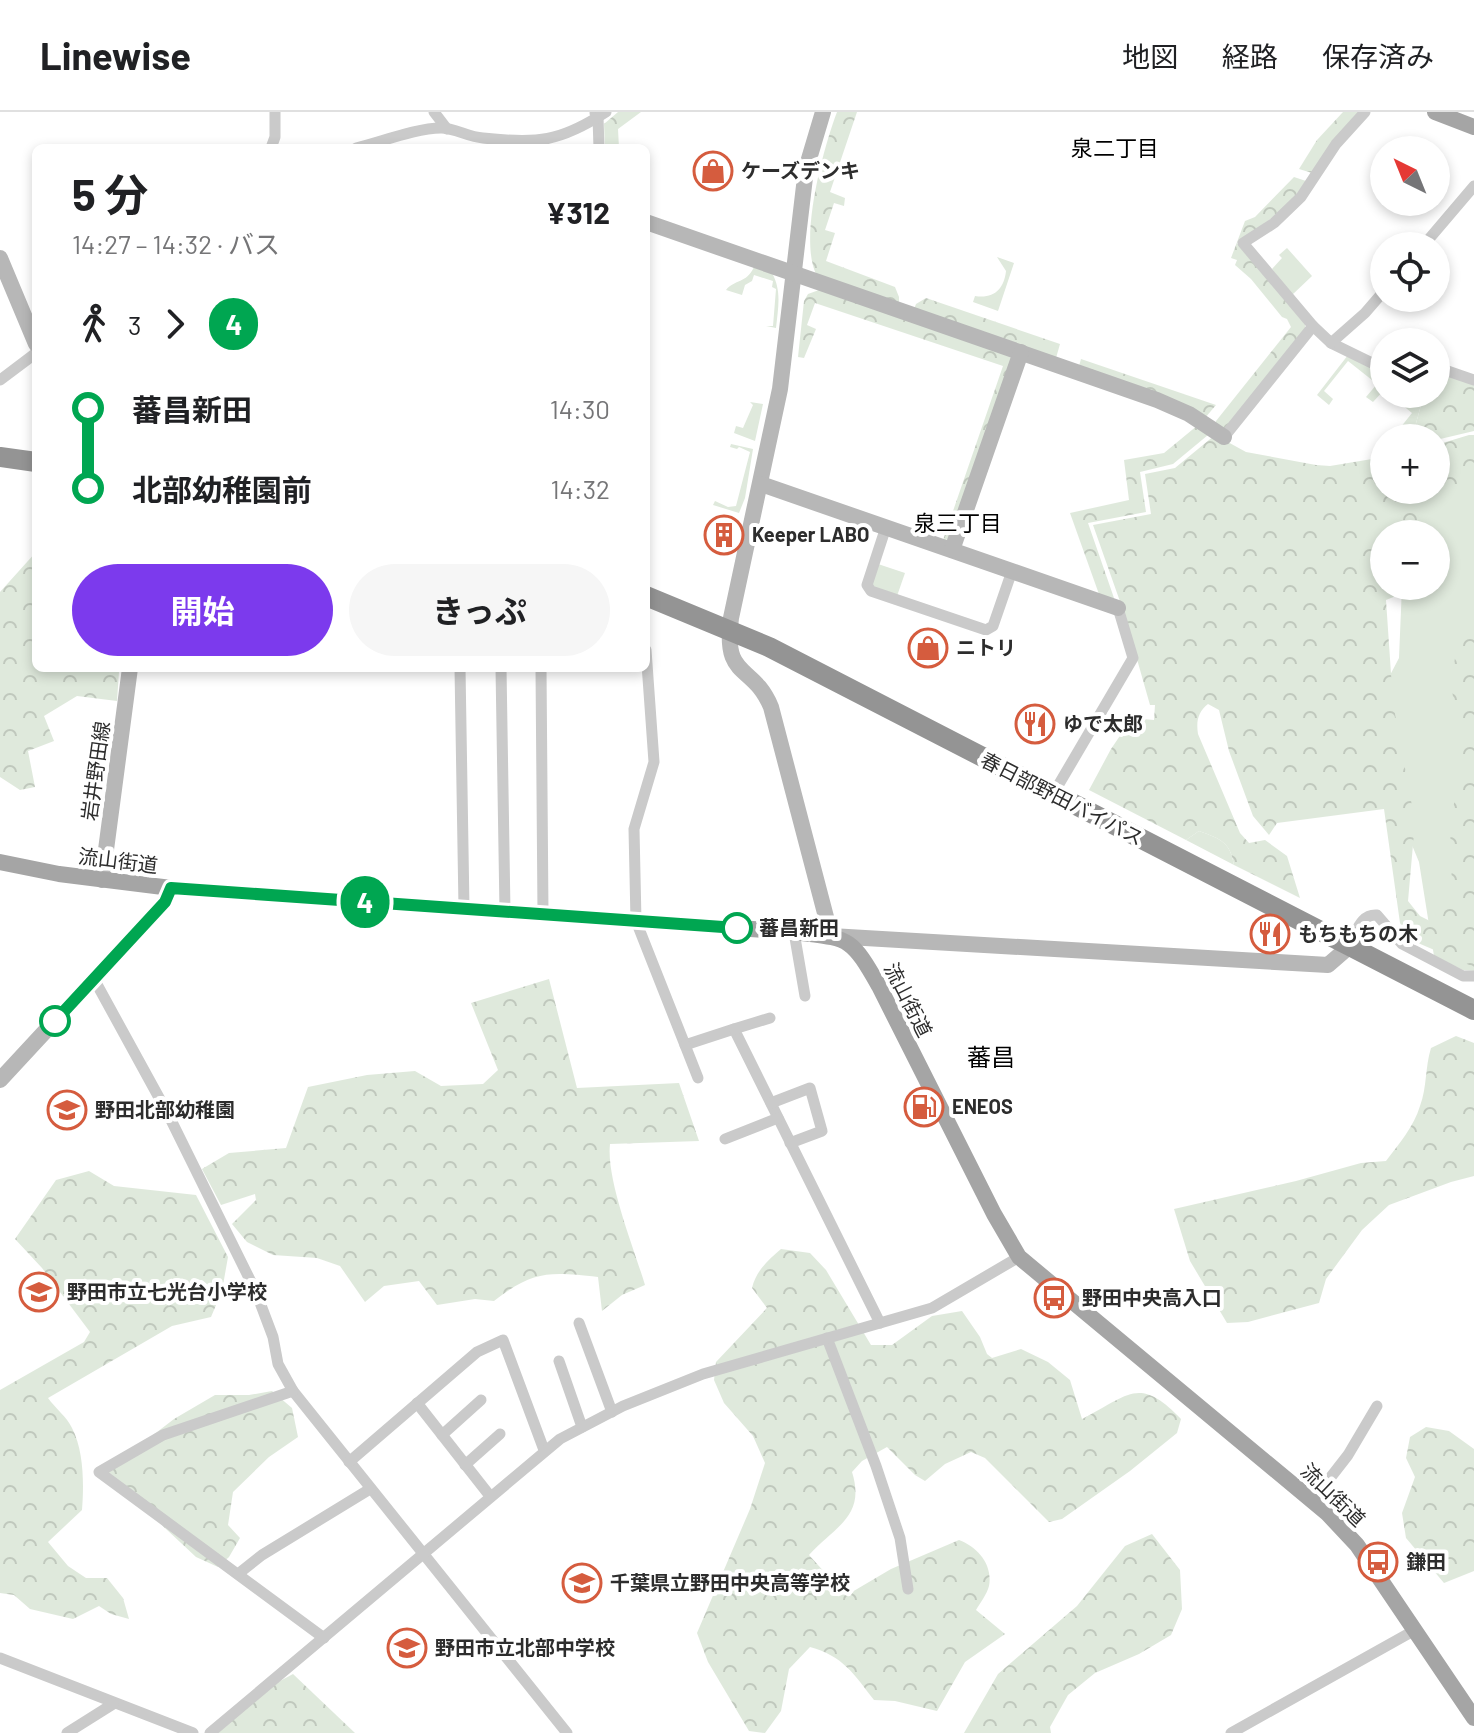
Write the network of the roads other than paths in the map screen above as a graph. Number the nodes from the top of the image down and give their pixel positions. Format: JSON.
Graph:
{"nodes":[{"id":1,"x":275,"y":112,"type":"edge"},
{"id":2,"x":434,"y":112,"type":"edge"},
{"id":3,"x":823,"y":112,"type":"edge"},
{"id":4,"x":1365,"y":112,"type":"edge"},
{"id":5,"x":1435,"y":112,"type":"edge"},
{"id":6,"x":600,"y":114,"type":"edge"},
{"id":7,"x":1474,"y":127,"type":"edge"},
{"id":8,"x":447,"y":129,"type":"junction"},
{"id":9,"x":272,"y":144,"type":"edge"},
{"id":10,"x":378,"y":144,"type":"edge"},
{"id":11,"x":599,"y":144,"type":"edge"},
{"id":12,"x":1474,"y":186,"type":"edge"},
{"id":13,"x":650,"y":223,"type":"edge"},
{"id":14,"x":1435,"y":232,"type":"edge"},
{"id":15,"x":0,"y":258,"type":"edge"},
{"id":16,"x":794,"y":273,"type":"junction"},
{"id":17,"x":1370,"y":307,"type":"edge"},
{"id":18,"x":1313,"y":326,"type":"junction"},
{"id":19,"x":32,"y":334,"type":"edge"},
{"id":20,"x":1331,"y":343,"type":"junction"},
{"id":21,"x":1021,"y":352,"type":"junction"},
{"id":22,"x":32,"y":356,"type":"edge"},
{"id":23,"x":1370,"y":362,"type":"edge"},
{"id":24,"x":1450,"y":372,"type":"edge"},
{"id":25,"x":0,"y":380,"type":"edge"},
{"id":26,"x":1474,"y":380,"type":"edge"},
{"id":27,"x":1224,"y":437,"type":"joint"},
{"id":28,"x":0,"y":457,"type":"edge"},
{"id":29,"x":32,"y":461,"type":"edge"},
{"id":30,"x":0,"y":468,"type":"edge"},
{"id":31,"x":32,"y":472,"type":"edge"},
{"id":32,"x":761,"y":484,"type":"junction"},
{"id":33,"x":886,"y":527,"type":"junction"},
{"id":34,"x":952,"y":550,"type":"junction"},
{"id":35,"x":1012,"y":571,"type":"junction"},
{"id":36,"x":650,"y":584,"type":"edge"},
{"id":37,"x":650,"y":597,"type":"edge"},
{"id":38,"x":1118,"y":608,"type":"joint"},
{"id":39,"x":730,"y":624,"type":"junction"},
{"id":40,"x":129,"y":672,"type":"edge"},
{"id":41,"x":460,"y":672,"type":"edge"},
{"id":42,"x":501,"y":672,"type":"edge"},
{"id":43,"x":541,"y":672,"type":"edge"},
{"id":44,"x":648,"y":672,"type":"edge"},
{"id":45,"x":1059,"y":784,"type":"junction"},
{"id":46,"x":0,"y":862,"type":"edge"},
{"id":47,"x":102,"y":880,"type":"junction"},
{"id":48,"x":171,"y":888,"type":"junction"},
{"id":49,"x":464,"y":908,"type":"junction"},
{"id":50,"x":505,"y":911,"type":"junction"},
{"id":51,"x":543,"y":914,"type":"junction"},
{"id":52,"x":636,"y":921,"type":"junction"},
{"id":53,"x":794,"y":932,"type":"junction"},
{"id":54,"x":831,"y":936,"type":"junction"},
{"id":55,"x":1350,"y":940,"type":"junction"},
{"id":56,"x":1474,"y":976,"type":"edge"},
{"id":57,"x":94,"y":979,"type":"junction"},
{"id":58,"x":805,"y":996,"type":"dead end"},
{"id":59,"x":1474,"y":997,"type":"edge"},
{"id":60,"x":1474,"y":1010,"type":"edge"},
{"id":61,"x":770,"y":1018,"type":"dead end"},
{"id":62,"x":734,"y":1029,"type":"junction"},
{"id":63,"x":685,"y":1045,"type":"junction"},
{"id":64,"x":698,"y":1078,"type":"dead end"},
{"id":65,"x":0,"y":1080,"type":"edge"},
{"id":66,"x":771,"y":1103,"type":"junction"},
{"id":67,"x":778,"y":1118,"type":"junction"},
{"id":68,"x":725,"y":1139,"type":"dead end"},
{"id":69,"x":790,"y":1143,"type":"junction"},
{"id":70,"x":1019,"y":1257,"type":"junction"},
{"id":71,"x":579,"y":1323,"type":"dead end"},
{"id":72,"x":880,"y":1323,"type":"junction"},
{"id":73,"x":827,"y":1338,"type":"junction"},
{"id":74,"x":559,"y":1361,"type":"dead end"},
{"id":75,"x":293,"y":1391,"type":"junction"},
{"id":76,"x":481,"y":1400,"type":"dead end"},
{"id":77,"x":417,"y":1403,"type":"junction"},
{"id":78,"x":1377,"y":1406,"type":"dead end"},
{"id":79,"x":612,"y":1412,"type":"junction"},
{"id":80,"x":582,"y":1427,"type":"junction"},
{"id":81,"x":500,"y":1434,"type":"dead end"},
{"id":82,"x":442,"y":1435,"type":"junction"},
{"id":83,"x":544,"y":1450,"type":"junction"},
{"id":84,"x":349,"y":1462,"type":"junction"},
{"id":85,"x":465,"y":1465,"type":"junction"},
{"id":86,"x":370,"y":1489,"type":"junction"},
{"id":87,"x":490,"y":1496,"type":"junction"},
{"id":88,"x":1313,"y":1500,"type":"junction"},
{"id":89,"x":423,"y":1554,"type":"junction"},
{"id":90,"x":238,"y":1574,"type":"junction"},
{"id":91,"x":908,"y":1589,"type":"dead end"},
{"id":92,"x":1415,"y":1630,"type":"junction"},
{"id":93,"x":324,"y":1638,"type":"junction"},
{"id":94,"x":0,"y":1658,"type":"edge"},
{"id":95,"x":113,"y":1704,"type":"junction"},
{"id":96,"x":1471,"y":1710,"type":"edge"},
{"id":97,"x":67,"y":1733,"type":"edge"},
{"id":98,"x":193,"y":1733,"type":"edge"},
{"id":99,"x":210,"y":1733,"type":"edge"},
{"id":100,"x":567,"y":1733,"type":"edge"},
{"id":101,"x":1231,"y":1733,"type":"edge"}],
"edges":[{"from":1,"to":9,"type":"street"},
{"from":2,"to":8,"type":"street"},
{"from":3,"to":16,"type":"street"},
{"from":4,"to":18,"type":"street"},
{"from":5,"to":7,"type":"main road"},
{"from":6,"to":8,"type":"street"},
{"from":6,"to":11,"type":"street"},
{"from":8,"to":10,"type":"street"},
{"from":12,"to":14,"type":"street"},
{"from":13,"to":16,"type":"street"},
{"from":15,"to":19,"type":"street"},
{"from":16,"to":21,"type":"street"},
{"from":16,"to":32,"type":"street"},
{"from":17,"to":20,"type":"street"},
{"from":18,"to":20,"type":"street"},
{"from":18,"to":27,"type":"street"},
{"from":20,"to":23,"type":"street"},
{"from":21,"to":27,"type":"street"},
{"from":21,"to":34,"type":"street"},
{"from":22,"to":25,"type":"street"},
{"from":24,"to":26,"type":"street"},
{"from":28,"to":29,"type":"highway"},
{"from":30,"to":31,"type":"highway"},
{"from":32,"to":33,"type":"street"},
{"from":32,"to":39,"type":"street"},
{"from":33,"to":34,"type":"street"},
{"from":33,"to":35,"type":"street"},
{"from":34,"to":35,"type":"street"},
{"from":35,"to":38,"type":"street"},
{"from":36,"to":39,"type":"highway","name":"春日部野田バイパス"},
{"from":37,"to":39,"type":"highway","name":"春日部野田バイパス"},
{"from":38,"to":45,"type":"street"},
{"from":39,"to":45,"type":"highway","name":"春日部野田バイパス"},
{"from":39,"to":54,"type":"street"},
{"from":39,"to":55,"type":"highway","name":"春日部野田バイパス"},
{"from":40,"to":47,"type":"street","name":"岩井野田線"},
{"from":41,"to":49,"type":"street"},
{"from":42,"to":50,"type":"street"},
{"from":43,"to":51,"type":"street"},
{"from":44,"to":52,"type":"street"},
{"from":45,"to":55,"type":"highway","name":"春日部野田バイパス"},
{"from":46,"to":47,"type":"main road","name":"流山街道"},
{"from":47,"to":48,"type":"main road","name":"流山街道"},
{"from":48,"to":49,"type":"main road","name":"流山街道"},
{"from":48,"to":57,"type":"street"},
{"from":49,"to":50,"type":"main road","name":"流山街道"},
{"from":50,"to":51,"type":"main road","name":"流山街道"},
{"from":51,"to":52,"type":"main road","name":"流山街道"},
{"from":52,"to":53,"type":"main road","name":"流山街道"},
{"from":52,"to":63,"type":"street"},
{"from":53,"to":54,"type":"main road","name":"流山街道"},
{"from":53,"to":58,"type":"street"},
{"from":54,"to":55,"type":"street"},
{"from":54,"to":70,"type":"main road","name":"流山街道"},
{"from":55,"to":56,"type":"street"},
{"from":55,"to":59,"type":"highway","name":"春日部野田バイパス"},
{"from":55,"to":60,"type":"highway","name":"春日部野田バイパス"},
{"from":57,"to":65,"type":"street"},
{"from":57,"to":75,"type":"street"},
{"from":61,"to":62,"type":"street"},
{"from":62,"to":63,"type":"street"},
{"from":62,"to":66,"type":"street"},
{"from":63,"to":64,"type":"street"},
{"from":66,"to":67,"type":"street"},
{"from":66,"to":69,"type":"street"},
{"from":67,"to":68,"type":"street"},
{"from":67,"to":69,"type":"street"},
{"from":69,"to":72,"type":"street"},
{"from":70,"to":72,"type":"street"},
{"from":70,"to":88,"type":"main road","name":"流山街道"},
{"from":71,"to":79,"type":"street"},
{"from":72,"to":73,"type":"street"},
{"from":73,"to":79,"type":"street"},
{"from":73,"to":91,"type":"street"},
{"from":74,"to":80,"type":"street"},
{"from":75,"to":84,"type":"street"},
{"from":75,"to":90,"type":"street"},
{"from":76,"to":82,"type":"street"},
{"from":77,"to":82,"type":"street"},
{"from":77,"to":83,"type":"street"},
{"from":77,"to":84,"type":"street"},
{"from":78,"to":88,"type":"street"},
{"from":79,"to":80,"type":"street"},
{"from":80,"to":83,"type":"street"},
{"from":81,"to":85,"type":"street"},
{"from":82,"to":85,"type":"street"},
{"from":83,"to":87,"type":"street"},
{"from":84,"to":86,"type":"street"},
{"from":85,"to":87,"type":"street"},
{"from":86,"to":89,"type":"street"},
{"from":86,"to":90,"type":"street"},
{"from":87,"to":89,"type":"street"},
{"from":88,"to":92,"type":"main road","name":"流山街道"},
{"from":89,"to":93,"type":"street"},
{"from":89,"to":100,"type":"street"},
{"from":90,"to":93,"type":"street"},
{"from":92,"to":96,"type":"main road","name":"流山街道"},
{"from":92,"to":101,"type":"street"},
{"from":93,"to":99,"type":"street"},
{"from":94,"to":95,"type":"street"},
{"from":95,"to":97,"type":"street"},
{"from":95,"to":98,"type":"street"}]}
